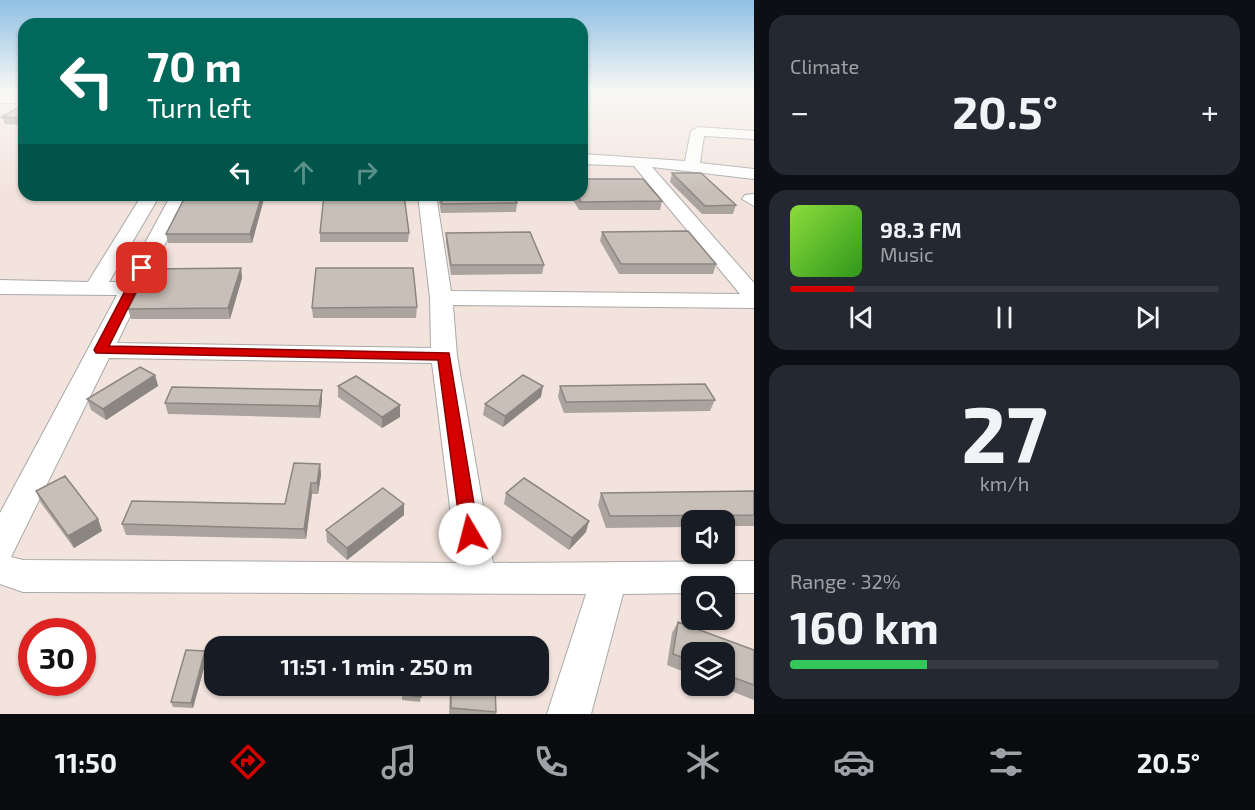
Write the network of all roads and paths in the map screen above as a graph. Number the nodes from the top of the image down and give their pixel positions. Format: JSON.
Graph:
{"nodes":[{"id":1,"x":712,"y":124,"type":"edge"},
{"id":2,"x":698,"y":131,"type":"junction"},
{"id":3,"x":754,"y":135,"type":"edge"},
{"id":4,"x":588,"y":159,"type":"edge"},
{"id":5,"x":638,"y":161,"type":"junction"},
{"id":6,"x":692,"y":166,"type":"junction"},
{"id":7,"x":754,"y":174,"type":"edge"},
{"id":8,"x":147,"y":201,"type":"edge"},
{"id":9,"x":177,"y":201,"type":"edge"},
{"id":10,"x":428,"y":201,"type":"edge"},
{"id":11,"x":0,"y":287,"type":"edge"},
{"id":12,"x":94,"y":289,"type":"junction"},
{"id":13,"x":132,"y":289,"type":"junction"},
{"id":14,"x":441,"y":298,"type":"junction"},
{"id":15,"x":754,"y":299,"type":"edge"},
{"id":16,"x":101,"y":350,"type":"junction"},
{"id":17,"x":444,"y":356,"type":"junction"},
{"id":18,"x":0,"y":546,"type":"edge"},
{"id":19,"x":0,"y":569,"type":"edge"},
{"id":20,"x":754,"y":577,"type":"edge"},
{"id":21,"x":477,"y":579,"type":"junction"},
{"id":22,"x":609,"y":579,"type":"junction"},
{"id":23,"x":569,"y":714,"type":"edge"}],
"edges":[{"from":1,"to":2,"type":"street"},
{"from":2,"to":3,"type":"street"},
{"from":2,"to":6,"type":"street"},
{"from":4,"to":5,"type":"street"},
{"from":5,"to":6,"type":"street"},
{"from":5,"to":15,"type":"street"},
{"from":6,"to":7,"type":"street"},
{"from":8,"to":12,"type":"street"},
{"from":9,"to":13,"type":"street"},
{"from":10,"to":14,"type":"street"},
{"from":11,"to":12,"type":"street"},
{"from":12,"to":13,"type":"street"},
{"from":13,"to":16,"type":"street"},
{"from":14,"to":15,"type":"street"},
{"from":14,"to":17,"type":"street"},
{"from":16,"to":17,"type":"street"},
{"from":16,"to":18,"type":"street"},
{"from":17,"to":21,"type":"street"},
{"from":19,"to":21,"type":"street"},
{"from":20,"to":22,"type":"street"},
{"from":21,"to":22,"type":"street"},
{"from":22,"to":23,"type":"street"}]}
